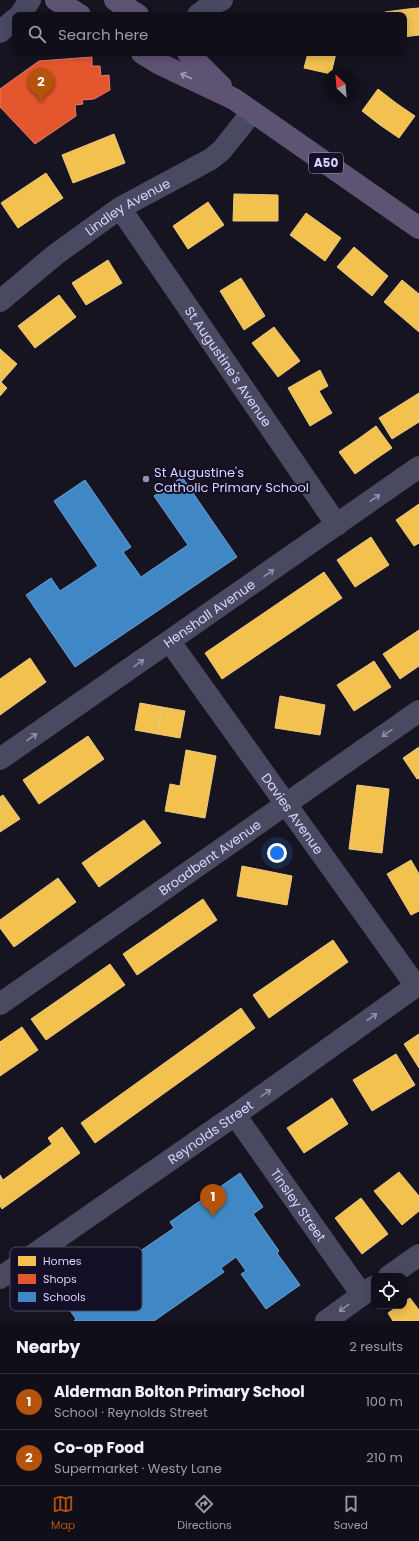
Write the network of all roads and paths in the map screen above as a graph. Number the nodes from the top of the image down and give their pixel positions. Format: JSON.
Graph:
{"nodes":[{"id":1,"x":30,"y":0,"type":"edge"},
{"id":2,"x":56,"y":0,"type":"edge"},
{"id":3,"x":116,"y":0,"type":"edge"},
{"id":4,"x":222,"y":0,"type":"edge"},
{"id":5,"x":22,"y":12,"type":"edge"},
{"id":6,"x":75,"y":12,"type":"edge"},
{"id":7,"x":134,"y":12,"type":"edge"},
{"id":8,"x":202,"y":12,"type":"edge"},
{"id":9,"x":12,"y":22,"type":"edge"},
{"id":10,"x":0,"y":32,"type":"edge"},
{"id":11,"x":153,"y":56,"type":"edge"},
{"id":12,"x":191,"y":56,"type":"edge"},
{"id":13,"x":164,"y":59,"type":"edge"},
{"id":14,"x":234,"y":99,"type":"junction"},
{"id":15,"x":252,"y":112,"type":"junction"},
{"id":16,"x":120,"y":208,"type":"junction"},
{"id":17,"x":419,"y":228,"type":"edge"},
{"id":18,"x":0,"y":301,"type":"edge"},
{"id":19,"x":419,"y":467,"type":"edge"},
{"id":20,"x":337,"y":525,"type":"junction"},
{"id":21,"x":170,"y":642,"type":"junction"},
{"id":22,"x":419,"y":711,"type":"edge"},
{"id":23,"x":0,"y":759,"type":"edge"},
{"id":24,"x":285,"y":804,"type":"junction"},
{"id":25,"x":418,"y":985,"type":"edge"},
{"id":26,"x":0,"y":1004,"type":"edge"},
{"id":27,"x":235,"y":1115,"type":"junction"},
{"id":28,"x":45,"y":1247,"type":"edge"},
{"id":29,"x":419,"y":1255,"type":"edge"},
{"id":30,"x":10,"y":1271,"type":"edge"},
{"id":31,"x":393,"y":1273,"type":"edge"},
{"id":32,"x":0,"y":1278,"type":"edge"},
{"id":33,"x":368,"y":1291,"type":"edge"},
{"id":34,"x":326,"y":1321,"type":"edge"}],
"edges":[{"from":1,"to":5,"type":"street"},
{"from":2,"to":6,"type":"main road"},
{"from":3,"to":7,"type":"main road"},
{"from":4,"to":8,"type":"street"},
{"from":9,"to":10,"type":"street"},
{"from":11,"to":13,"type":"main road","number":"A50"},
{"from":12,"to":14,"type":"main road","number":"A50"},
{"from":14,"to":13,"type":"main road","number":"A50","one_way":true},
{"from":14,"to":15,"type":"main road","number":"A50"},
{"from":15,"to":16,"type":"street","name":"Lindley Avenue"},
{"from":15,"to":17,"type":"main road","number":"A50"},
{"from":16,"to":18,"type":"street","name":"Lindley Avenue"},
{"from":16,"to":20,"type":"street","name":"St Augustine's Avenue"},
{"from":20,"to":19,"type":"street","name":"Henshall Avenue","one_way":true},
{"from":21,"to":20,"type":"street","name":"Henshall Avenue","one_way":true},
{"from":23,"to":21,"type":"street","name":"Henshall Avenue","one_way":true},
{"from":21,"to":24,"type":"street","name":"Davies Avenue"},
{"from":22,"to":24,"type":"street","name":"Broadbent Avenue","one_way":true},
{"from":24,"to":25,"type":"street","name":"Davies Avenue"},
{"from":24,"to":26,"type":"street","name":"Broadbent Avenue"},
{"from":27,"to":25,"type":"street","name":"Reynolds Street","one_way":true},
{"from":27,"to":28,"type":"street","name":"Reynolds Street"},
{"from":27,"to":33,"type":"street","name":"Tinsley Street"},
{"from":29,"to":31,"type":"street"},
{"from":30,"to":32,"type":"street","name":"Reynolds Street"},
{"from":33,"to":34,"type":"street","one_way":true}]}
